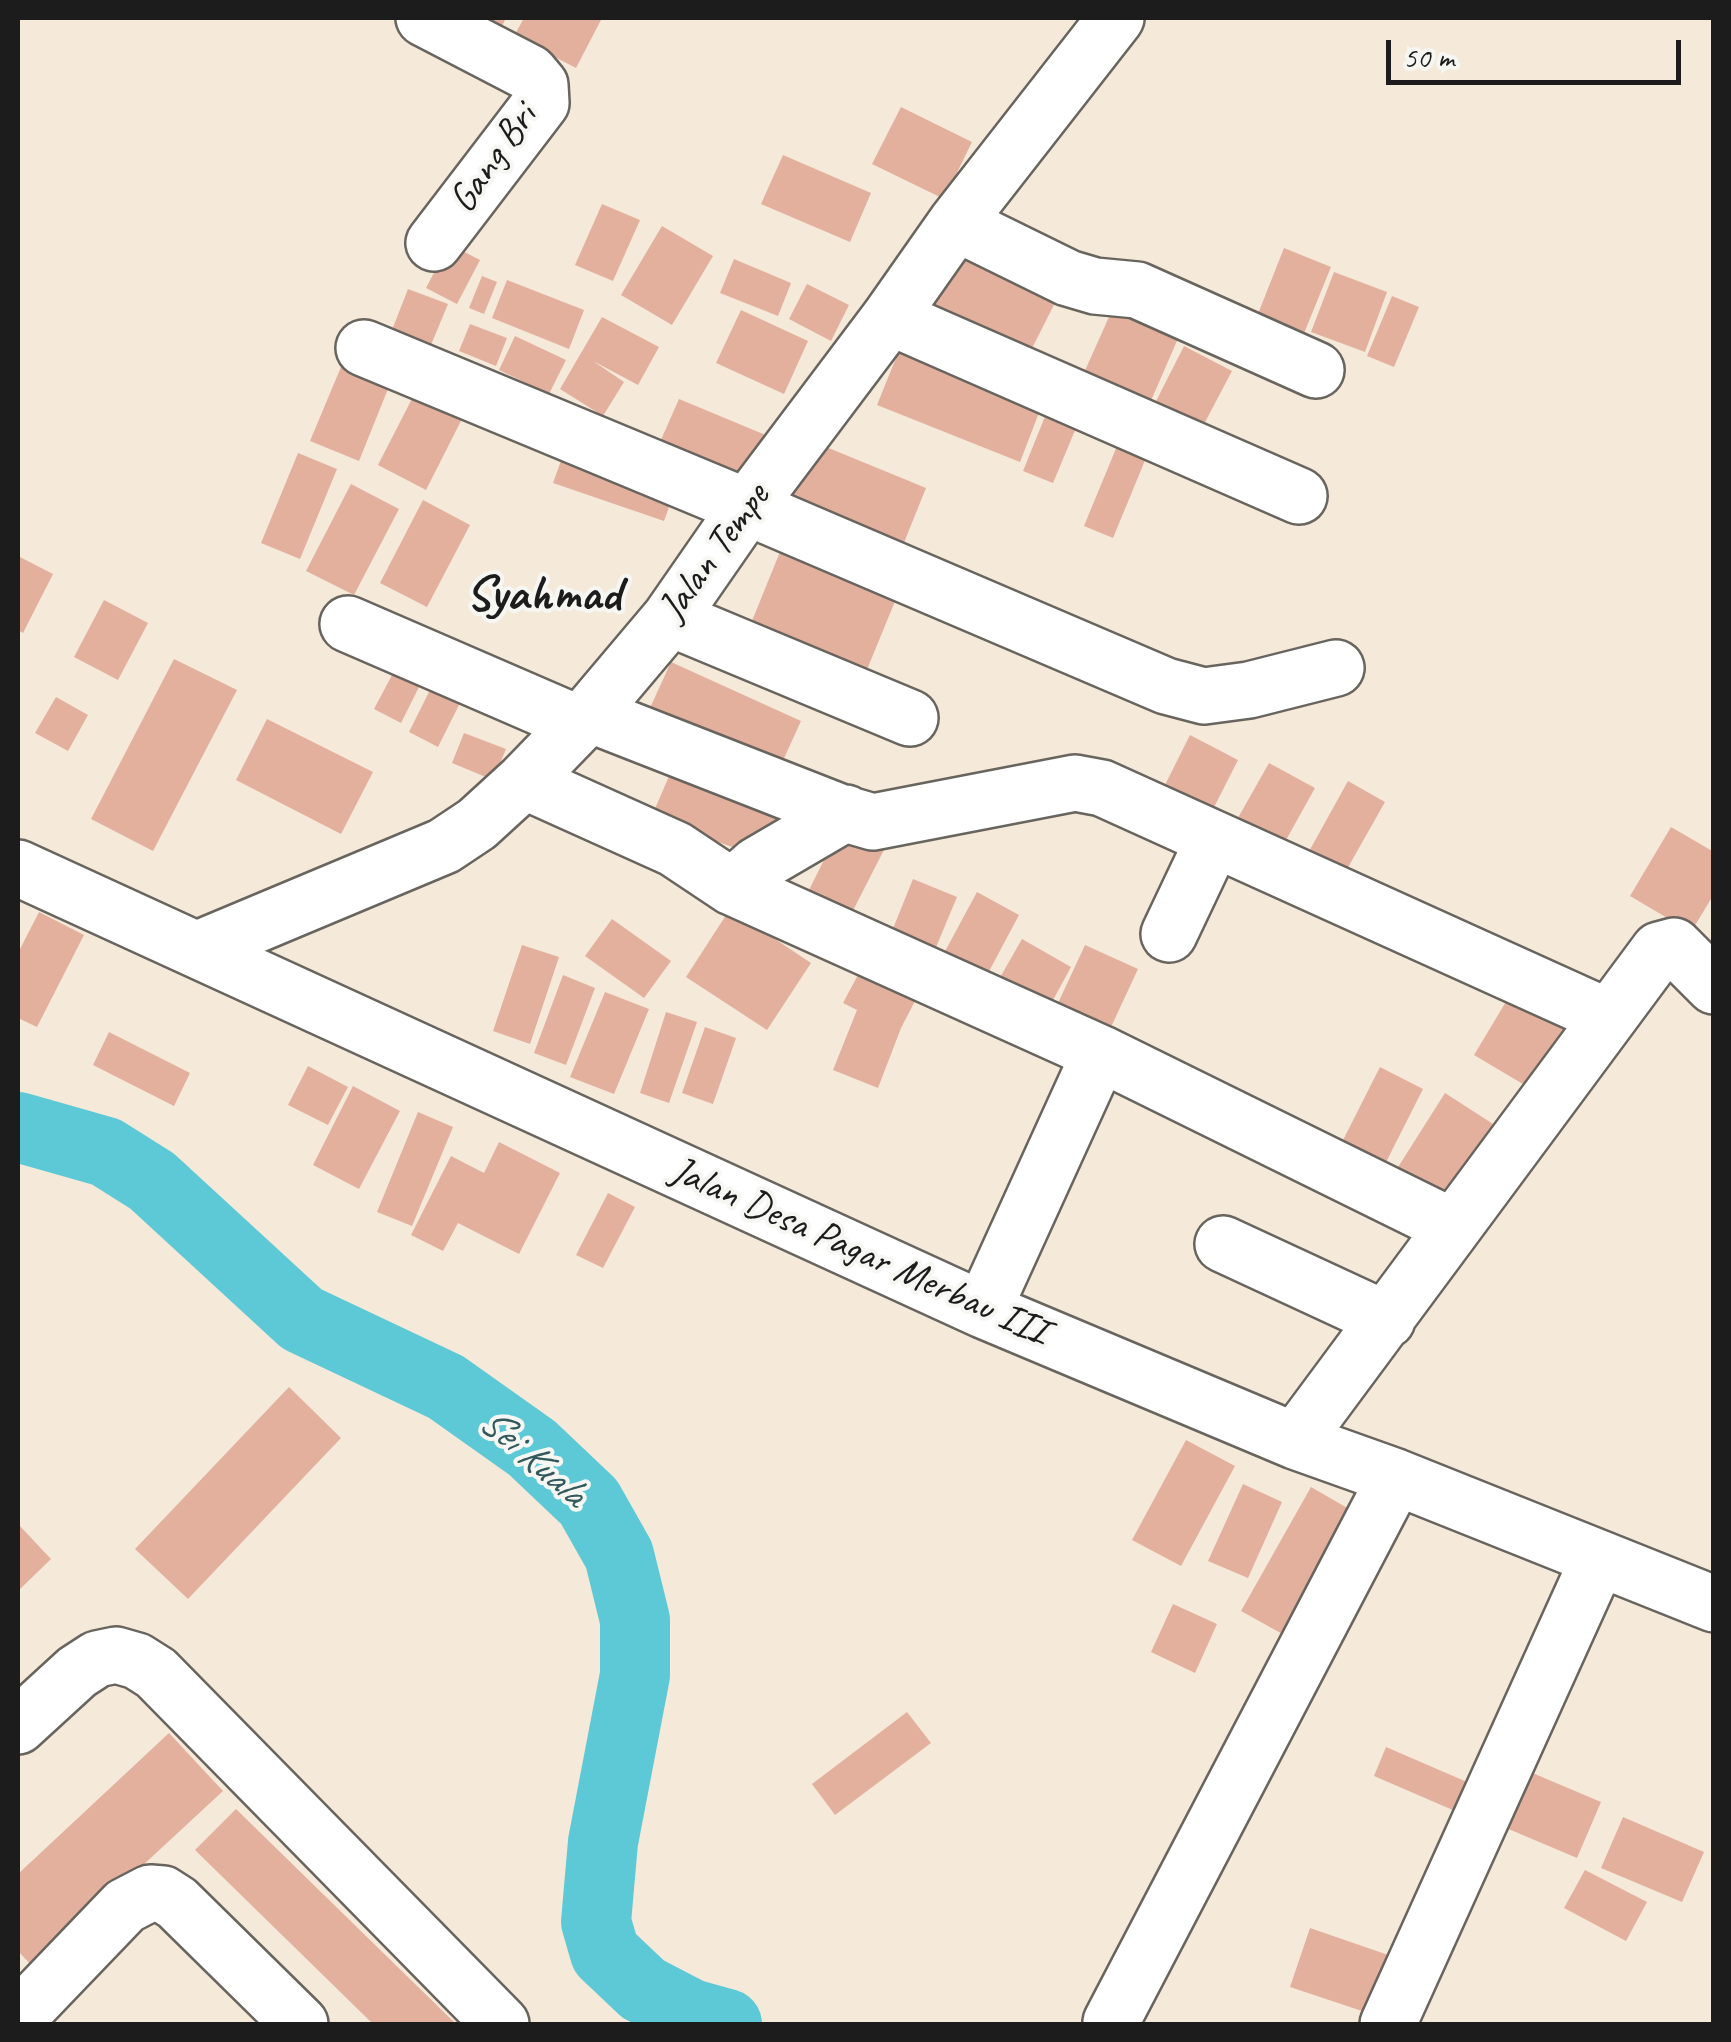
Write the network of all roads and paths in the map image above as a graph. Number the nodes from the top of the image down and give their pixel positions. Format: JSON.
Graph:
{"nodes":[{"id":1,"x":424,"y":18,"type":"edge"},
{"id":2,"x":1116,"y":18,"type":"edge"},
{"id":3,"x":956,"y":224,"type":"junction"},
{"id":4,"x":434,"y":243,"type":"dead end"},
{"id":5,"x":890,"y":317,"type":"junction"},
{"id":6,"x":364,"y":348,"type":"dead end"},
{"id":7,"x":1316,"y":370,"type":"dead end"},
{"id":8,"x":1299,"y":496,"type":"dead end"},
{"id":9,"x":747,"y":506,"type":"junction"},
{"id":10,"x":670,"y":618,"type":"junction"},
{"id":11,"x":348,"y":624,"type":"dead end"},
{"id":12,"x":1336,"y":668,"type":"dead end"},
{"id":13,"x":910,"y":718,"type":"dead end"},
{"id":14,"x":584,"y":719,"type":"junction"},
{"id":15,"x":524,"y":781,"type":"junction"},
{"id":16,"x":844,"y":813,"type":"junction"},
{"id":17,"x":1214,"y":839,"type":"junction"},
{"id":18,"x":18,"y":868,"type":"edge"},
{"id":19,"x":706,"y":870,"type":"junction"},
{"id":20,"x":1169,"y":934,"type":"dead end"},
{"id":21,"x":207,"y":953,"type":"junction"},
{"id":22,"x":1714,"y":986,"type":"edge"},
{"id":23,"x":1608,"y":1016,"type":"junction"},
{"id":24,"x":1100,"y":1053,"type":"junction"},
{"id":25,"x":1452,"y":1227,"type":"junction"},
{"id":26,"x":1223,"y":1244,"type":"dead end"},
{"id":27,"x":983,"y":1310,"type":"junction"},
{"id":28,"x":1388,"y":1320,"type":"junction"},
{"id":29,"x":1295,"y":1441,"type":"junction"},
{"id":30,"x":1396,"y":1477,"type":"junction"},
{"id":31,"x":1598,"y":1560,"type":"junction"},
{"id":32,"x":1714,"y":1604,"type":"edge"},
{"id":33,"x":18,"y":1726,"type":"edge"},
{"id":34,"x":33,"y":2008,"type":"edge"},
{"id":35,"x":1111,"y":2022,"type":"edge"},
{"id":36,"x":300,"y":2024,"type":"edge"},
{"id":37,"x":501,"y":2024,"type":"edge"},
{"id":38,"x":1388,"y":2024,"type":"edge"}],
"edges":[{"from":1,"to":4,"type":"street","name":"Gang Bri"},
{"from":2,"to":3,"type":"street","name":"Jalan Tempe"},
{"from":3,"to":5,"type":"street","name":"Jalan Tempe"},
{"from":3,"to":7,"type":"street"},
{"from":5,"to":8,"type":"street"},
{"from":5,"to":9,"type":"street","name":"Jalan Tempe"},
{"from":6,"to":9,"type":"street"},
{"from":9,"to":10,"type":"street","name":"Jalan Tempe"},
{"from":9,"to":12,"type":"street"},
{"from":10,"to":13,"type":"street"},
{"from":10,"to":14,"type":"street","name":"Jalan Tempe"},
{"from":11,"to":14,"type":"street"},
{"from":14,"to":15,"type":"street","name":"Jalan Tempe"},
{"from":14,"to":16,"type":"street"},
{"from":15,"to":19,"type":"street"},
{"from":15,"to":21,"type":"street","name":"Jalan Tempe"},
{"from":16,"to":17,"type":"street"},
{"from":16,"to":19,"type":"street"},
{"from":17,"to":20,"type":"street"},
{"from":17,"to":23,"type":"street"},
{"from":18,"to":21,"type":"street","name":"Jalan Desa Pagar Merbau III"},
{"from":19,"to":24,"type":"street"},
{"from":21,"to":27,"type":"street","name":"Jalan Desa Pagar Merbau III"},
{"from":22,"to":23,"type":"street"},
{"from":23,"to":25,"type":"street"},
{"from":24,"to":25,"type":"street"},
{"from":24,"to":27,"type":"street"},
{"from":25,"to":28,"type":"street"},
{"from":26,"to":28,"type":"street"},
{"from":27,"to":29,"type":"street","name":"Jalan Desa Pagar Merbau III"},
{"from":28,"to":29,"type":"street"},
{"from":29,"to":30,"type":"street","name":"Jalan Desa Pagar Merbau III"},
{"from":30,"to":31,"type":"street","name":"Jalan Desa Pagar Merbau III"},
{"from":30,"to":35,"type":"street"},
{"from":31,"to":32,"type":"street","name":"Jalan Desa Pagar Merbau III"},
{"from":31,"to":38,"type":"street"},
{"from":33,"to":37,"type":"street"},
{"from":34,"to":36,"type":"street"}]}
